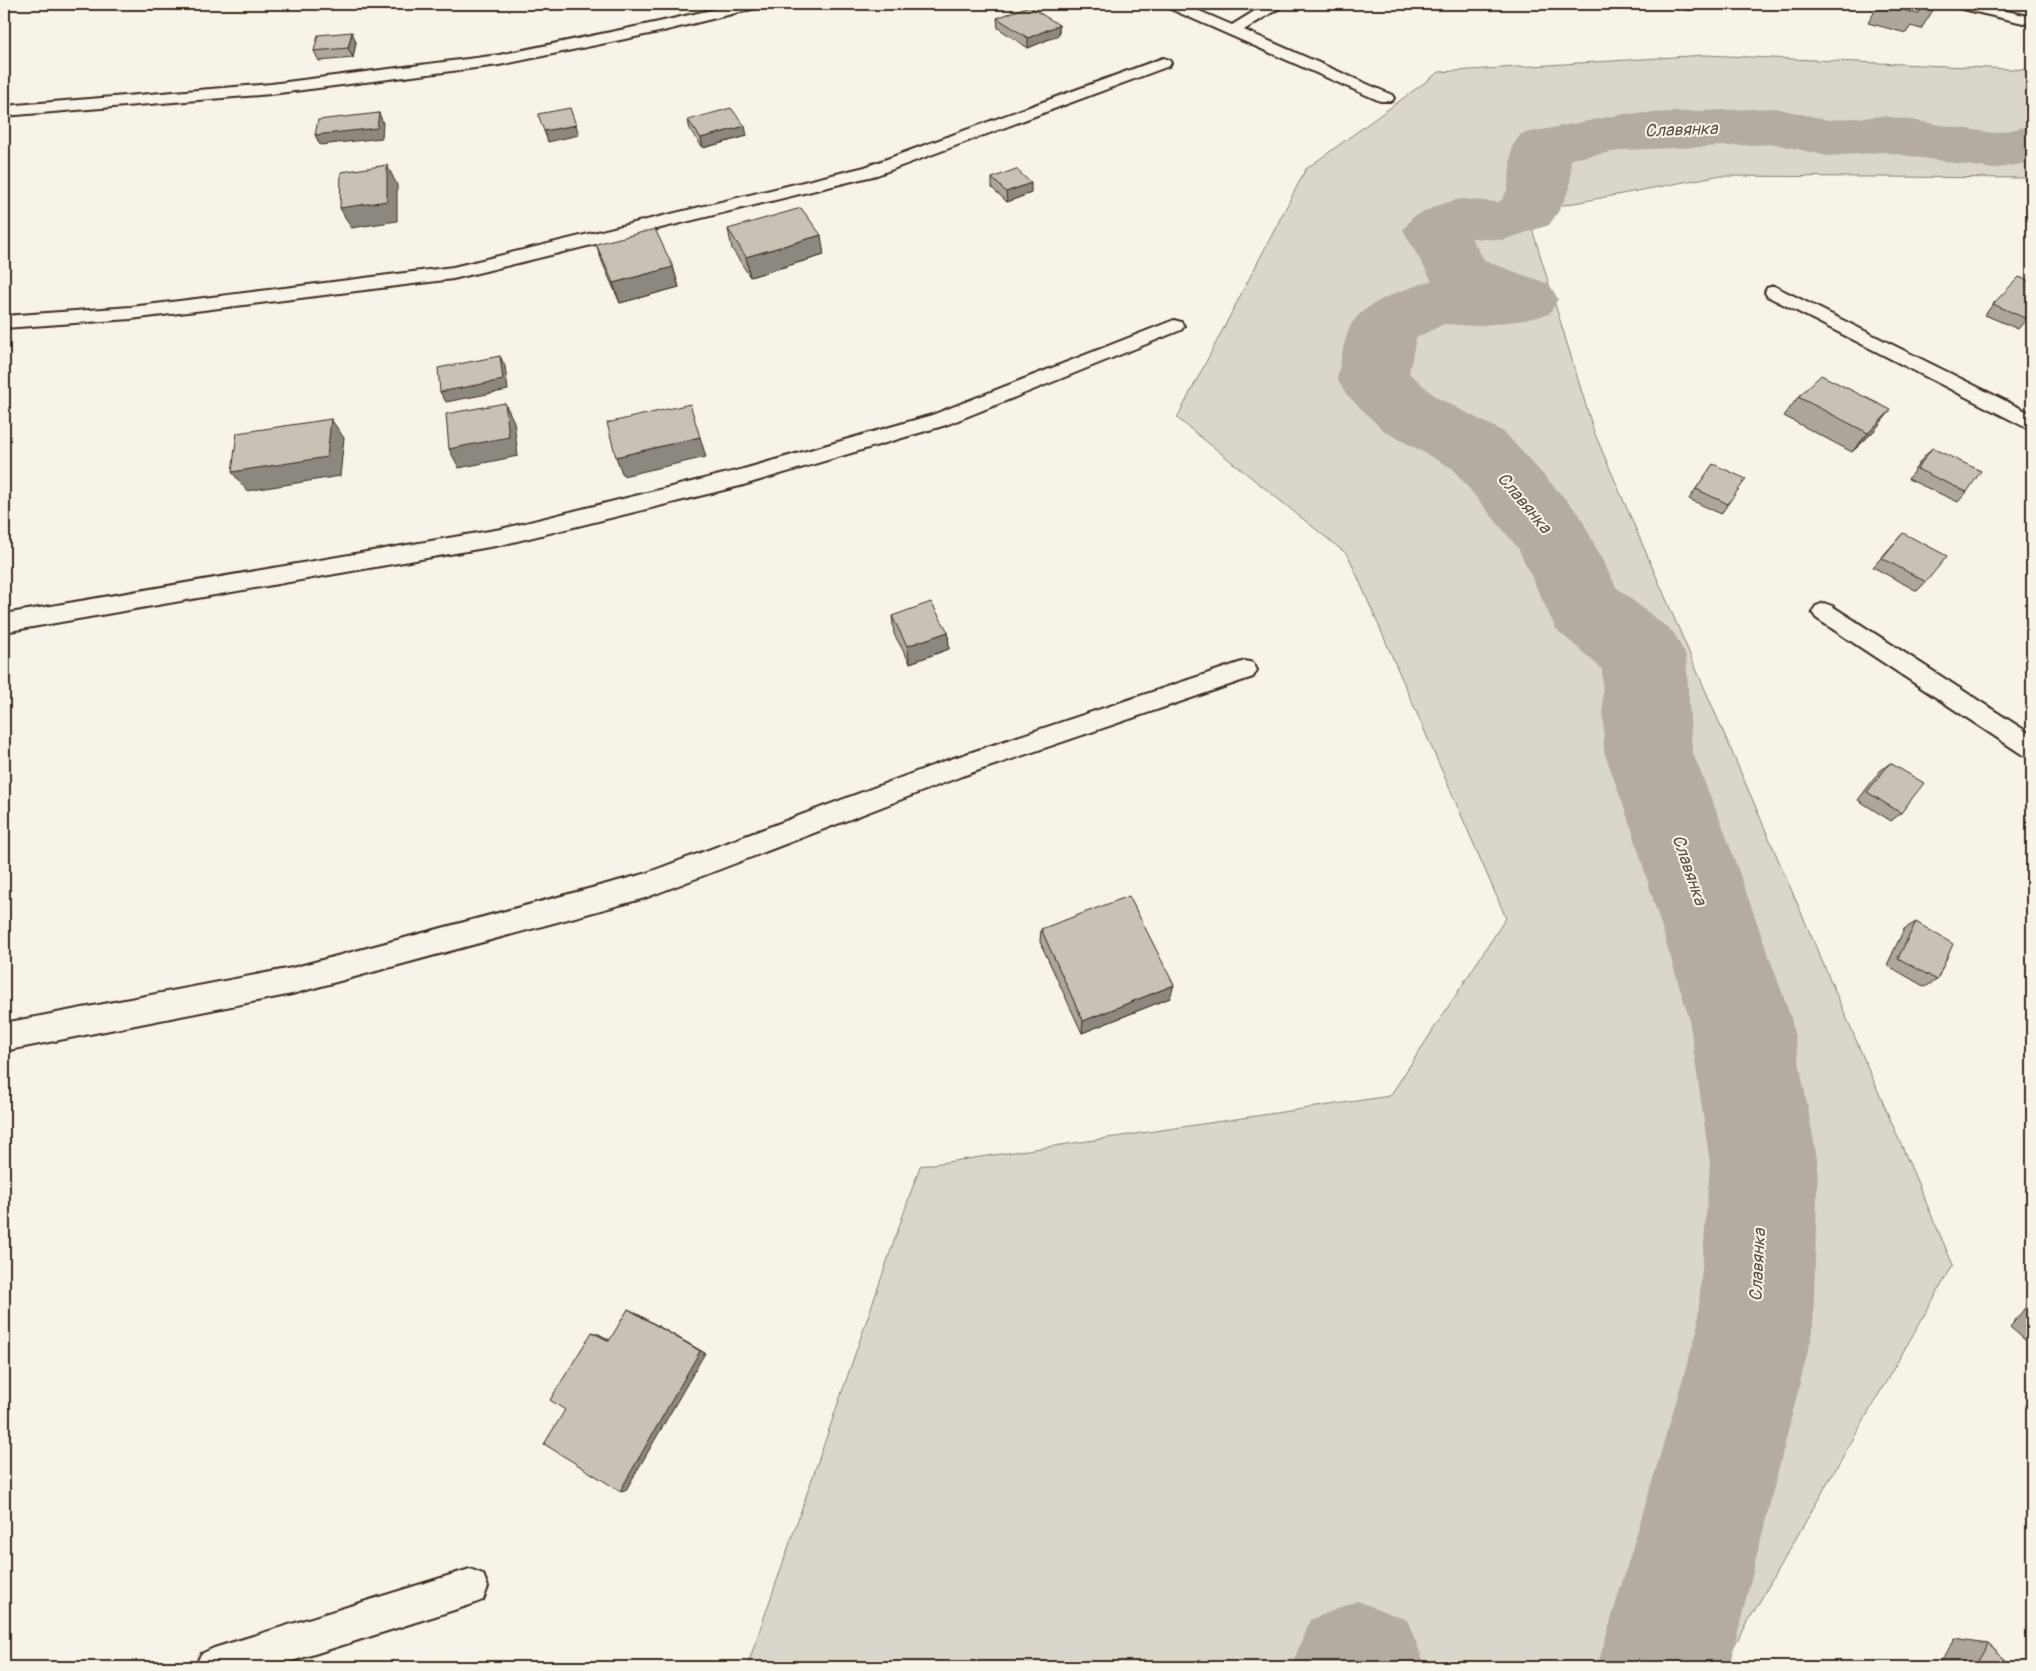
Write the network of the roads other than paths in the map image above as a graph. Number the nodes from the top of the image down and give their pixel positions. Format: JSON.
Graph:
{"nodes":[{"id":1,"x":755,"y":4,"type":"edge"},
{"id":2,"x":1171,"y":4,"type":"edge"},
{"id":3,"x":1276,"y":4,"type":"edge"},
{"id":4,"x":1959,"y":4,"type":"edge"},
{"id":5,"x":2032,"y":19,"type":"edge"},
{"id":6,"x":1233,"y":31,"type":"junction"},
{"id":7,"x":1163,"y":63,"type":"dead end"},
{"id":8,"x":1386,"y":98,"type":"dead end"},
{"id":9,"x":4,"y":110,"type":"edge"},
{"id":10,"x":1774,"y":292,"type":"dead end"},
{"id":11,"x":4,"y":322,"type":"edge"},
{"id":12,"x":1174,"y":326,"type":"dead end"},
{"id":13,"x":2032,"y":422,"type":"edge"},
{"id":14,"x":1824,"y":612,"type":"dead end"},
{"id":15,"x":4,"y":622,"type":"edge"},
{"id":16,"x":1245,"y":670,"type":"dead end"},
{"id":17,"x":2032,"y":748,"type":"edge"},
{"id":18,"x":4,"y":1036,"type":"edge"},
{"id":19,"x":470,"y":1587,"type":"dead end"},
{"id":20,"x":214,"y":1667,"type":"edge"}],
"edges":[{"from":1,"to":9,"type":"lane"},
{"from":2,"to":6,"type":"lane"},
{"from":3,"to":6,"type":"lane"},
{"from":4,"to":5,"type":"lane"},
{"from":6,"to":8,"type":"lane"},
{"from":7,"to":11,"type":"lane"},
{"from":10,"to":13,"type":"lane"},
{"from":12,"to":15,"type":"lane"},
{"from":14,"to":17,"type":"lane"},
{"from":16,"to":18,"type":"lane"},
{"from":19,"to":20,"type":"lane"}]}
